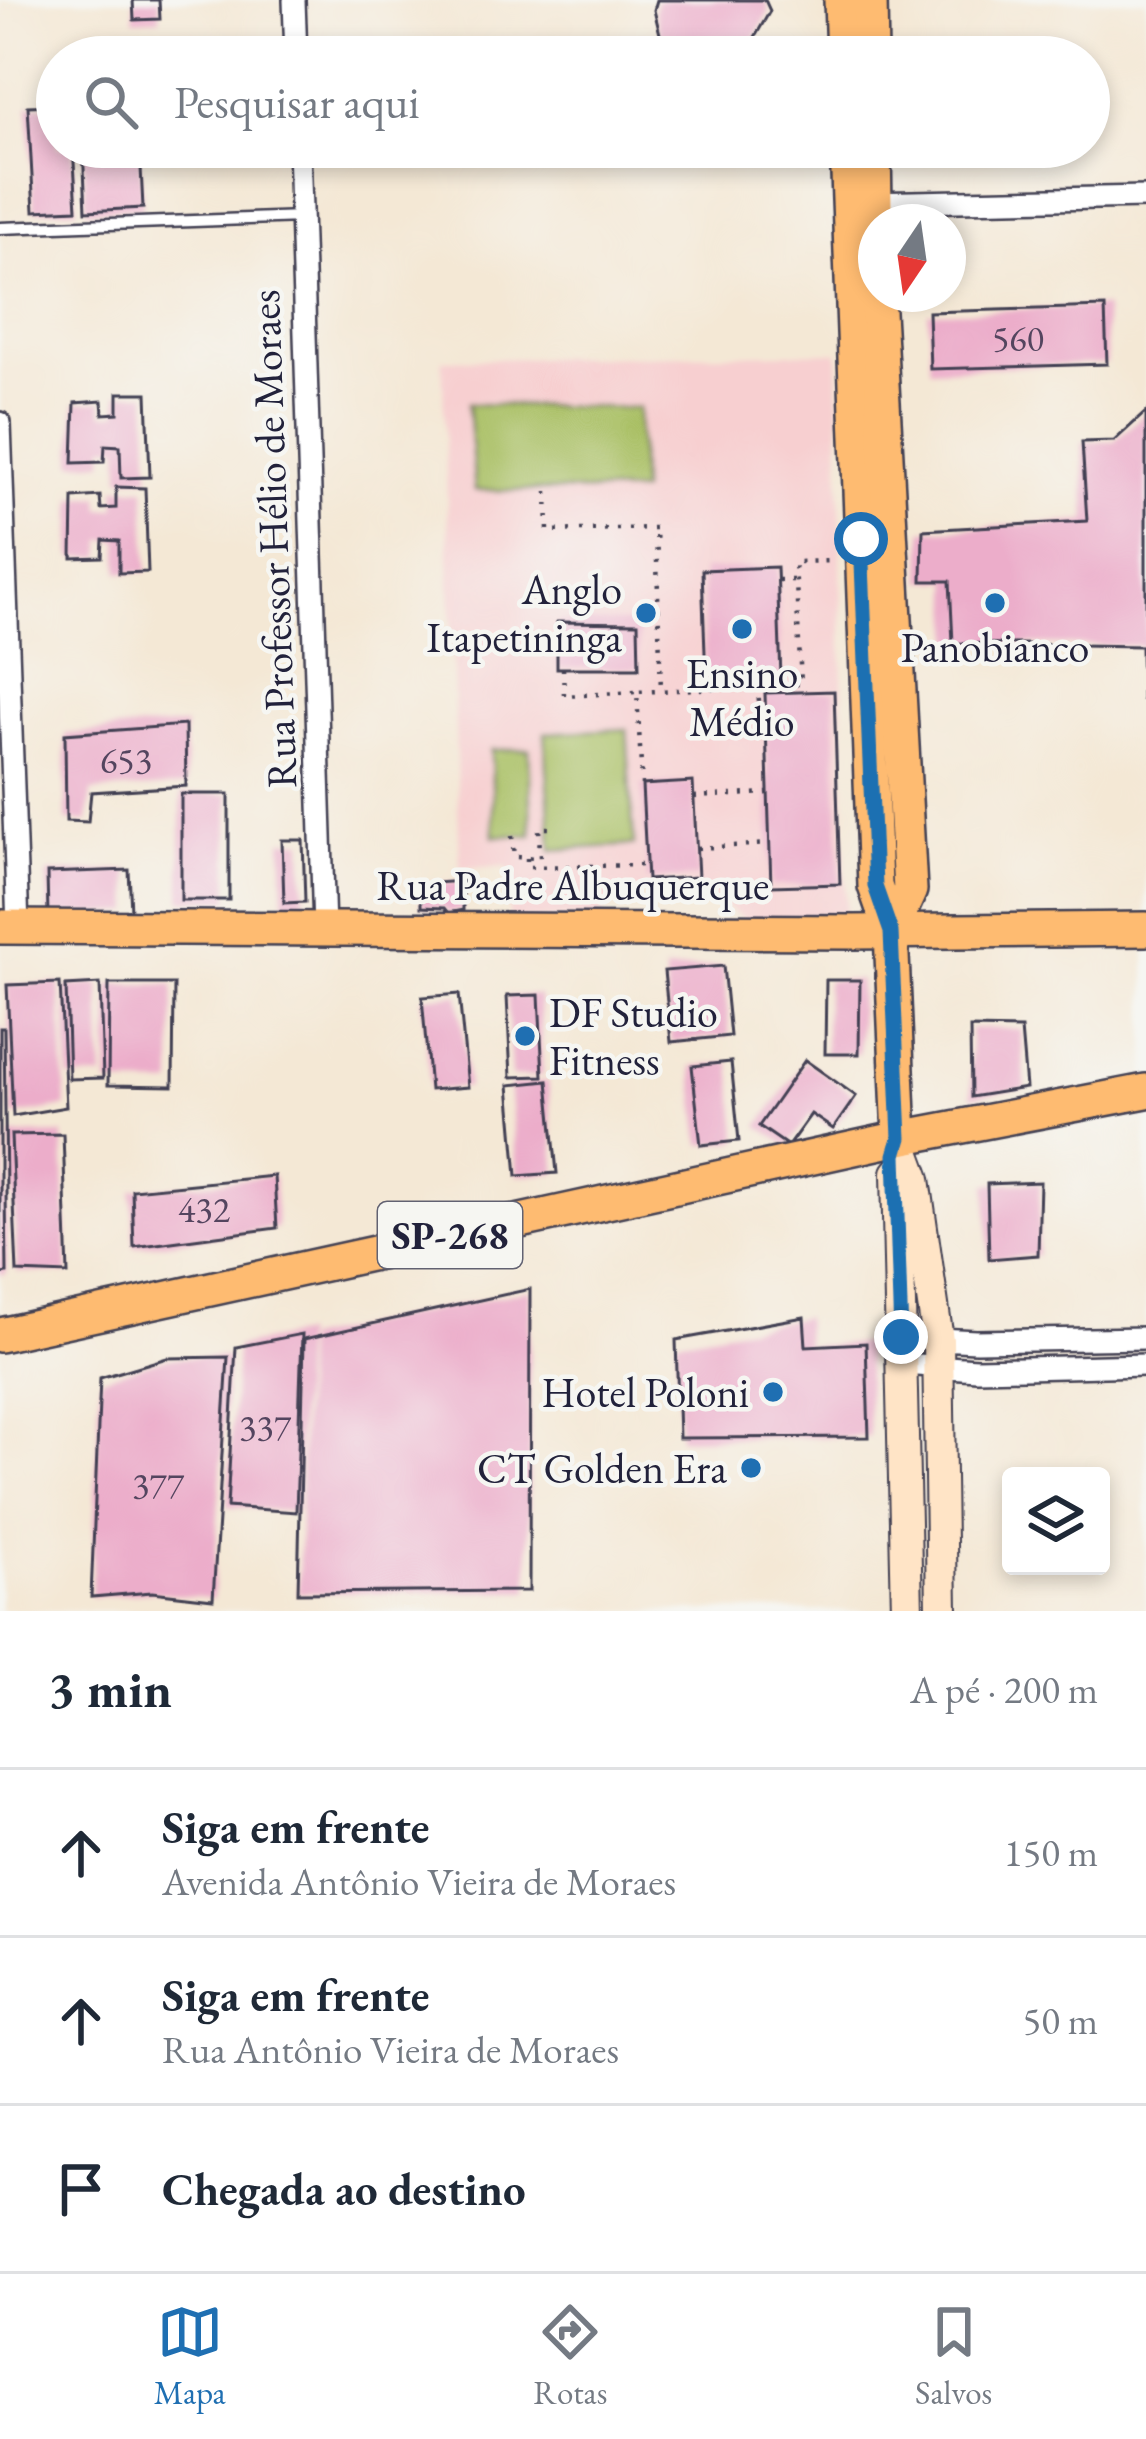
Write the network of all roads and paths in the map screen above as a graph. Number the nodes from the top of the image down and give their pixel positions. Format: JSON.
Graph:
{"nodes":[{"id":1,"x":294,"y":0,"type":"edge"},
{"id":2,"x":841,"y":0,"type":"edge"},
{"id":3,"x":870,"y":0,"type":"edge"},
{"id":4,"x":295,"y":36,"type":"edge"},
{"id":5,"x":842,"y":36,"type":"edge"},
{"id":6,"x":871,"y":36,"type":"edge"},
{"id":7,"x":300,"y":168,"type":"edge"},
{"id":8,"x":853,"y":168,"type":"edge"},
{"id":9,"x":870,"y":168,"type":"edge"},
{"id":10,"x":1146,"y":197,"type":"edge"},
{"id":11,"x":862,"y":203,"type":"junction"},
{"id":12,"x":302,"y":217,"type":"junction"},
{"id":13,"x":0,"y":228,"type":"edge"},
{"id":14,"x":869,"y":312,"type":"edge"},
{"id":15,"x":877,"y":312,"type":"edge"},
{"id":16,"x":0,"y":423,"type":"edge"},
{"id":17,"x":547,"y":491,"type":"dead end"},
{"id":18,"x":877,"y":560,"type":"junction"},
{"id":19,"x":778,"y":580,"type":"dead end"},
{"id":20,"x":795,"y":580,"type":"junction"},
{"id":21,"x":3,"y":592,"type":"edge"},
{"id":22,"x":563,"y":668,"type":"dead end"},
{"id":23,"x":758,"y":686,"type":"junction"},
{"id":24,"x":661,"y":691,"type":"junction"},
{"id":25,"x":637,"y":692,"type":"junction"},
{"id":26,"x":766,"y":718,"type":"dead end"},
{"id":27,"x":642,"y":785,"type":"dead end"},
{"id":28,"x":768,"y":793,"type":"dead end"},
{"id":29,"x":694,"y":797,"type":"dead end"},
{"id":30,"x":551,"y":828,"type":"dead end"},
{"id":31,"x":512,"y":836,"type":"dead end"},
{"id":32,"x":770,"y":844,"type":"dead end"},
{"id":33,"x":697,"y":848,"type":"dead end"},
{"id":34,"x":526,"y":858,"type":"junction"},
{"id":35,"x":647,"y":865,"type":"dead end"},
{"id":36,"x":9,"y":927,"type":"edge"},
{"id":37,"x":1146,"y":928,"type":"edge"},
{"id":38,"x":324,"y":929,"type":"junction"},
{"id":39,"x":891,"y":932,"type":"junction"},
{"id":40,"x":1146,"y":1091,"type":"edge"},
{"id":41,"x":900,"y":1138,"type":"junction"},
{"id":42,"x":0,"y":1335,"type":"edge"},
{"id":43,"x":1146,"y":1338,"type":"edge"},
{"id":44,"x":901,"y":1351,"type":"junction"},
{"id":45,"x":939,"y":1353,"type":"junction"},
{"id":46,"x":1146,"y":1365,"type":"edge"},
{"id":47,"x":907,"y":1611,"type":"edge"},
{"id":48,"x":942,"y":1611,"type":"edge"}],
"edges":[{"from":1,"to":4,"type":"street"},
{"from":2,"to":5,"type":"main road"},
{"from":3,"to":6,"type":"main road"},
{"from":7,"to":12,"type":"street","name":"Rua Professor Hélio de Moraes"},
{"from":8,"to":11,"type":"main road"},
{"from":9,"to":11,"type":"main road"},
{"from":10,"to":11,"type":"street"},
{"from":12,"to":13,"type":"lane"},
{"from":12,"to":38,"type":"street","name":"Rua Professor Hélio de Moraes"},
{"from":14,"to":18,"type":"main road"},
{"from":15,"to":18,"type":"main road"},
{"from":16,"to":21,"type":"street"},
{"from":17,"to":24,"type":"path"},
{"from":18,"to":20,"type":"path"},
{"from":18,"to":39,"type":"main road"},
{"from":19,"to":20,"type":"path"},
{"from":20,"to":23,"type":"path"},
{"from":21,"to":36,"type":"street"},
{"from":22,"to":25,"type":"path"},
{"from":23,"to":24,"type":"path"},
{"from":23,"to":26,"type":"path"},
{"from":24,"to":25,"type":"path"},
{"from":25,"to":27,"type":"path"},
{"from":28,"to":29,"type":"path"},
{"from":30,"to":34,"type":"path"},
{"from":31,"to":34,"type":"path"},
{"from":32,"to":33,"type":"path"},
{"from":34,"to":35,"type":"path"},
{"from":36,"to":38,"type":"main road","name":"Rua Padre Albuquerque"},
{"from":37,"to":39,"type":"main road","name":"Rua Padre Albuquerque"},
{"from":38,"to":39,"type":"main road","name":"Rua Padre Albuquerque"},
{"from":39,"to":41,"type":"main road"},
{"from":40,"to":41,"type":"main road","number":"SP-268"},
{"from":41,"to":42,"type":"main road","number":"SP-268"},
{"from":41,"to":44,"type":"main road"},
{"from":41,"to":45,"type":"main road"},
{"from":43,"to":45,"type":"street"},
{"from":44,"to":45,"type":"street"},
{"from":44,"to":47,"type":"main road"},
{"from":45,"to":46,"type":"street"},
{"from":45,"to":48,"type":"main road"}]}
